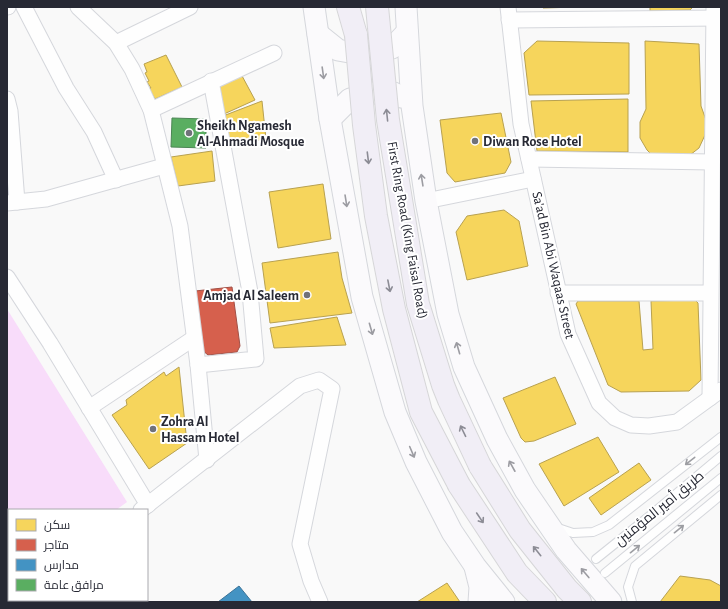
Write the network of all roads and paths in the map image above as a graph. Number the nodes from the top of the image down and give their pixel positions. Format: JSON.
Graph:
{"nodes":[{"id":1,"x":24,"y":7,"type":"edge"},
{"id":2,"x":78,"y":7,"type":"edge"},
{"id":3,"x":190,"y":7,"type":"edge"},
{"id":4,"x":314,"y":7,"type":"edge"},
{"id":5,"x":348,"y":7,"type":"edge"},
{"id":6,"x":354,"y":7,"type":"edge"},
{"id":7,"x":376,"y":7,"type":"edge"},
{"id":8,"x":406,"y":7,"type":"edge"},
{"id":9,"x":508,"y":14,"type":"edge"},
{"id":10,"x":716,"y":14,"type":"edge"},
{"id":11,"x":407,"y":32,"type":"junction"},
{"id":12,"x":318,"y":34,"type":"junction"},
{"id":13,"x":356,"y":35,"type":"junction"},
{"id":14,"x":116,"y":43,"type":"junction"},
{"id":15,"x":274,"y":53,"type":"dead end"},
{"id":16,"x":211,"y":81,"type":"junction"},
{"id":17,"x":7,"y":99,"type":"edge"},
{"id":18,"x":412,"y":106,"type":"junction"},
{"id":19,"x":151,"y":110,"type":"junction"},
{"id":20,"x":717,"y":114,"type":"edge"},
{"id":21,"x":330,"y":119,"type":"junction"},
{"id":22,"x":529,"y":160,"type":"junction"},
{"id":23,"x":712,"y":162,"type":"junction"},
{"id":24,"x":164,"y":166,"type":"junction"},
{"id":25,"x":116,"y":180,"type":"junction"},
{"id":26,"x":533,"y":180,"type":"junction"},
{"id":27,"x":426,"y":201,"type":"junction"},
{"id":28,"x":12,"y":202,"type":"edge"},
{"id":29,"x":716,"y":210,"type":"edge"},
{"id":30,"x":7,"y":278,"type":"edge"},
{"id":31,"x":558,"y":293,"type":"junction"},
{"id":32,"x":710,"y":293,"type":"junction"},
{"id":33,"x":194,"y":338,"type":"junction"},
{"id":34,"x":198,"y":365,"type":"junction"},
{"id":35,"x":715,"y":394,"type":"edge"},
{"id":36,"x":89,"y":408,"type":"junction"},
{"id":37,"x":721,"y":437,"type":"edge"},
{"id":38,"x":721,"y":456,"type":"edge"},
{"id":39,"x":207,"y":460,"type":"junction"},
{"id":40,"x":721,"y":478,"type":"edge"},
{"id":41,"x":721,"y":495,"type":"edge"},
{"id":42,"x":144,"y":508,"type":"edge"},
{"id":43,"x":549,"y":526,"type":"junction"},
{"id":44,"x":596,"y":559,"type":"dead end"},
{"id":45,"x":475,"y":566,"type":"junction"},
{"id":46,"x":605,"y":573,"type":"dead end"},
{"id":47,"x":320,"y":602,"type":"edge"},
{"id":48,"x":479,"y":602,"type":"edge"},
{"id":49,"x":504,"y":602,"type":"edge"},
{"id":50,"x":545,"y":602,"type":"edge"},
{"id":51,"x":580,"y":602,"type":"edge"},
{"id":52,"x":611,"y":602,"type":"edge"},
{"id":53,"x":632,"y":602,"type":"edge"}],
"edges":[{"from":1,"to":25,"type":"street"},
{"from":2,"to":14,"type":"street"},
{"from":3,"to":14,"type":"street"},
{"from":4,"to":12,"type":"street"},
{"from":5,"to":13,"type":"highway"},
{"from":6,"to":13,"type":"highway","name":"First Ring Road (King Faisal Road)"},
{"from":51,"to":7,"type":"highway","name":"First Ring Road (King Faisal Road)","one_way":true,"bridge":true},
{"from":8,"to":11,"type":"street"},
{"from":9,"to":10,"type":"street"},
{"from":9,"to":22,"type":"street","name":"Sa'ad Bin Abi Waqaas Street"},
{"from":10,"to":20,"type":"street"},
{"from":11,"to":12,"type":"street"},
{"from":11,"to":18,"type":"street"},
{"from":12,"to":21,"type":"street","one_way":true},
{"from":13,"to":50,"type":"highway","name":"First Ring Road (King Faisal Road)","one_way":true,"bridge":true},
{"from":14,"to":19,"type":"street"},
{"from":15,"to":16,"type":"street"},
{"from":16,"to":19,"type":"street"},
{"from":16,"to":34,"type":"street"},
{"from":17,"to":28,"type":"street"},
{"from":18,"to":21,"type":"street"},
{"from":27,"to":18,"type":"street","one_way":true},
{"from":19,"to":24,"type":"street"},
{"from":20,"to":23,"type":"street"},
{"from":21,"to":45,"type":"street","one_way":true},
{"from":22,"to":23,"type":"street"},
{"from":22,"to":26,"type":"street","name":"Sa'ad Bin Abi Waqaas Street"},
{"from":23,"to":29,"type":"street"},
{"from":24,"to":25,"type":"street"},
{"from":24,"to":33,"type":"street"},
{"from":25,"to":28,"type":"street"},
{"from":26,"to":27,"type":"street","name":"First Ring Road (King Faisal Road)"},
{"from":26,"to":31,"type":"street","name":"Sa'ad Bin Abi Waqaas Street"},
{"from":43,"to":27,"type":"street","one_way":true},
{"from":29,"to":32,"type":"street"},
{"from":30,"to":36,"type":"street"},
{"from":31,"to":32,"type":"street"},
{"from":31,"to":35,"type":"street","name":"Sa'ad Bin Abi Waqaas Street"},
{"from":32,"to":35,"type":"street"},
{"from":33,"to":34,"type":"street"},
{"from":33,"to":36,"type":"street"},
{"from":34,"to":39,"type":"street"},
{"from":36,"to":42,"type":"street"},
{"from":37,"to":43,"type":"lane","one_way":true},
{"from":38,"to":44,"type":"lane","name":"طريق أمير المؤمنين"},
{"from":39,"to":42,"type":"street"},
{"from":39,"to":47,"type":"street"},
{"from":46,"to":40,"type":"lane","one_way":true},
{"from":53,"to":41,"type":"lane","one_way":true},
{"from":52,"to":43,"type":"street","one_way":true},
{"from":45,"to":48,"type":"street"},
{"from":45,"to":49,"type":"street"}]}
